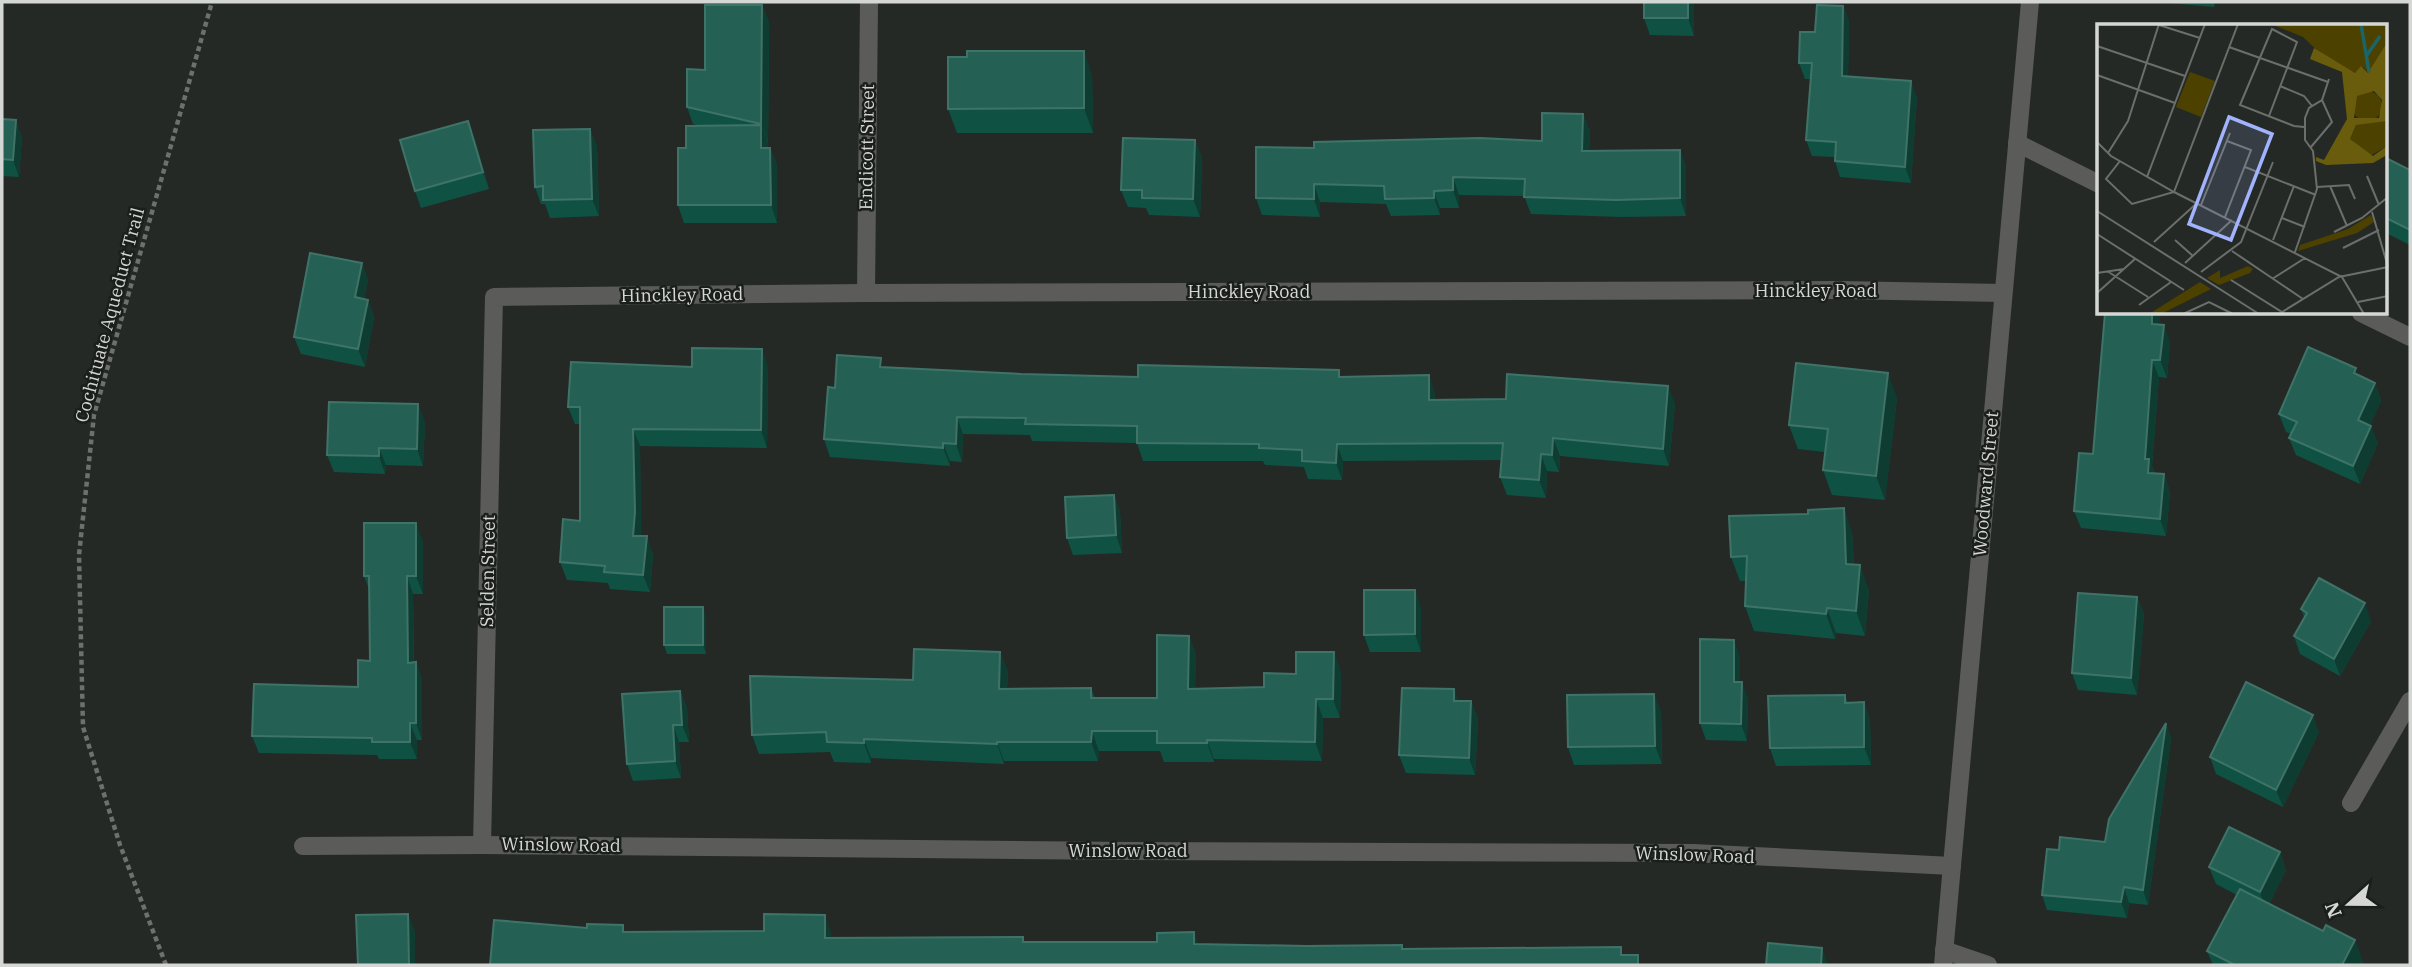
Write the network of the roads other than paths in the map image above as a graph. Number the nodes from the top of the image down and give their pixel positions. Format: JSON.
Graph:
{"nodes":[{"id":1,"x":869,"y":2,"type":"edge"},
{"id":2,"x":2030,"y":2,"type":"edge"},
{"id":3,"x":2017,"y":143,"type":"junction"},
{"id":4,"x":2097,"y":183,"type":"edge"},
{"id":5,"x":866,"y":293,"type":"junction"},
{"id":6,"x":2003,"y":293,"type":"junction"},
{"id":7,"x":494,"y":297,"type":"joint"},
{"id":8,"x":2365,"y":315,"type":"edge"},
{"id":9,"x":2410,"y":337,"type":"edge"},
{"id":10,"x":2410,"y":701,"type":"edge"},
{"id":11,"x":2351,"y":803,"type":"dead end"},
{"id":12,"x":482,"y":845,"type":"junction"},
{"id":13,"x":303,"y":846,"type":"dead end"},
{"id":14,"x":1952,"y":866,"type":"junction"},
{"id":15,"x":1943,"y":958,"type":"edge"},
{"id":16,"x":1988,"y":965,"type":"edge"}],
"edges":[{"from":1,"to":5,"type":"street","name":"Endicott Street"},
{"from":2,"to":3,"type":"street","name":"Woodward Street"},
{"from":3,"to":4,"type":"street"},
{"from":3,"to":6,"type":"street","name":"Woodward Street"},
{"from":5,"to":6,"type":"street","name":"Hinckley Road"},
{"from":5,"to":7,"type":"street","name":"Hinckley Road"},
{"from":6,"to":14,"type":"street","name":"Woodward Street"},
{"from":7,"to":12,"type":"street","name":"Selden Street"},
{"from":8,"to":9,"type":"street"},
{"from":10,"to":11,"type":"street"},
{"from":12,"to":13,"type":"street","name":"Winslow Road"},
{"from":12,"to":14,"type":"street","name":"Winslow Road"},
{"from":14,"to":15,"type":"street","name":"Woodward Street"},
{"from":15,"to":16,"type":"street"}]}
